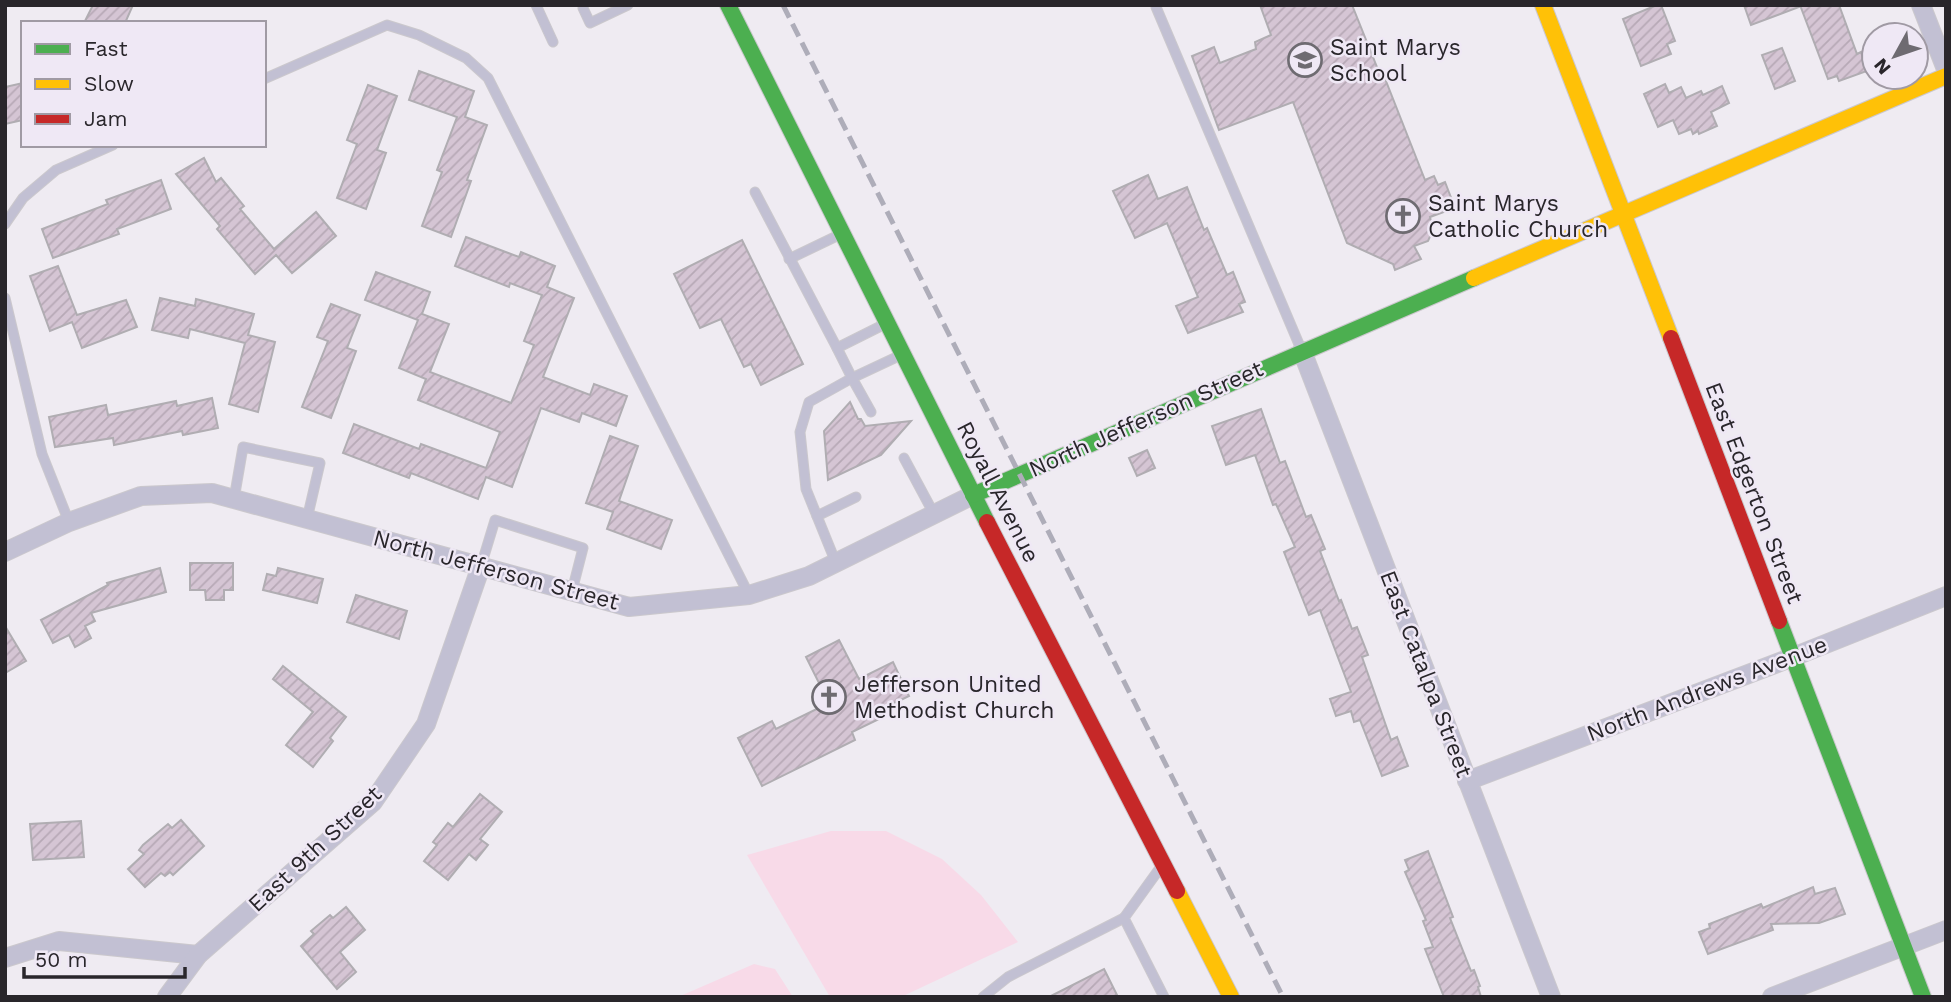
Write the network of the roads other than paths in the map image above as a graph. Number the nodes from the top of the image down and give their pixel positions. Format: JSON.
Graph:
{"nodes":[{"id":1,"x":536,"y":5,"type":"edge"},
{"id":2,"x":628,"y":5,"type":"edge"},
{"id":3,"x":728,"y":5,"type":"edge"},
{"id":4,"x":1543,"y":5,"type":"edge"},
{"id":5,"x":1921,"y":5,"type":"edge"},
{"id":6,"x":1156,"y":7,"type":"edge"},
{"id":7,"x":583,"y":8,"type":"dead end"},
{"id":8,"x":553,"y":42,"type":"dead end"},
{"id":9,"x":1946,"y":69,"type":"edge"},
{"id":10,"x":1946,"y":76,"type":"edge"},
{"id":11,"x":266,"y":78,"type":"edge"},
{"id":12,"x":109,"y":147,"type":"edge"},
{"id":13,"x":755,"y":192,"type":"dead end"},
{"id":14,"x":1623,"y":213,"type":"junction"},
{"id":15,"x":5,"y":224,"type":"edge"},
{"id":16,"x":842,"y":234,"type":"junction"},
{"id":17,"x":789,"y":259,"type":"junction"},
{"id":18,"x":5,"y":298,"type":"edge"},
{"id":19,"x":887,"y":323,"type":"junction"},
{"id":20,"x":837,"y":348,"type":"junction"},
{"id":21,"x":1302,"y":351,"type":"junction"},
{"id":22,"x":902,"y":354,"type":"junction"},
{"id":23,"x":852,"y":377,"type":"junction"},
{"id":24,"x":870,"y":412,"type":"dead end"},
{"id":25,"x":904,"y":458,"type":"dead end"},
{"id":26,"x":973,"y":495,"type":"junction"},
{"id":27,"x":856,"y":497,"type":"dead end"},
{"id":28,"x":234,"y":499,"type":"junction"},
{"id":29,"x":934,"y":514,"type":"junction"},
{"id":30,"x":817,"y":516,"type":"junction"},
{"id":31,"x":307,"y":519,"type":"junction"},
{"id":32,"x":69,"y":522,"type":"junction"},
{"id":33,"x":5,"y":552,"type":"edge"},
{"id":34,"x":836,"y":563,"type":"junction"},
{"id":35,"x":481,"y":566,"type":"junction"},
{"id":36,"x":572,"y":591,"type":"junction"},
{"id":37,"x":749,"y":595,"type":"junction"},
{"id":38,"x":1946,"y":596,"type":"edge"},
{"id":39,"x":1793,"y":657,"type":"junction"},
{"id":40,"x":1467,"y":781,"type":"junction"},
{"id":41,"x":1163,"y":863,"type":"junction"},
{"id":42,"x":1124,"y":918,"type":"junction"},
{"id":43,"x":1946,"y":930,"type":"edge"},
{"id":44,"x":1903,"y":946,"type":"junction"},
{"id":45,"x":198,"y":955,"type":"junction"},
{"id":46,"x":5,"y":958,"type":"edge"},
{"id":47,"x":167,"y":997,"type":"edge"},
{"id":48,"x":983,"y":997,"type":"edge"},
{"id":49,"x":1164,"y":997,"type":"edge"},
{"id":50,"x":1231,"y":997,"type":"edge"},
{"id":51,"x":1551,"y":997,"type":"edge"},
{"id":52,"x":1772,"y":997,"type":"edge"},
{"id":53,"x":1923,"y":997,"type":"edge"}],
"edges":[{"from":1,"to":8,"type":"lane"},
{"from":2,"to":7,"type":"lane"},
{"from":3,"to":16,"type":"street","name":"Royall Avenue"},
{"from":4,"to":14,"type":"street","name":"East Edgerton Street"},
{"from":5,"to":9,"type":"street"},
{"from":6,"to":21,"type":"lane"},
{"from":10,"to":14,"type":"street","name":"North Jefferson Street"},
{"from":11,"to":37,"type":"lane"},
{"from":12,"to":15,"type":"lane"},
{"from":13,"to":17,"type":"lane"},
{"from":14,"to":21,"type":"street","name":"North Jefferson Street"},
{"from":14,"to":39,"type":"street","name":"East Edgerton Street"},
{"from":16,"to":17,"type":"lane"},
{"from":16,"to":19,"type":"street","name":"Royall Avenue"},
{"from":17,"to":20,"type":"lane"},
{"from":18,"to":32,"type":"lane"},
{"from":19,"to":20,"type":"lane"},
{"from":19,"to":22,"type":"street","name":"Royall Avenue"},
{"from":20,"to":23,"type":"lane"},
{"from":21,"to":26,"type":"street","name":"North Jefferson Street"},
{"from":21,"to":40,"type":"street","name":"East Catalpa Street"},
{"from":22,"to":23,"type":"lane"},
{"from":22,"to":26,"type":"street","name":"Royall Avenue"},
{"from":23,"to":24,"type":"lane"},
{"from":23,"to":30,"type":"lane"},
{"from":25,"to":29,"type":"lane"},
{"from":26,"to":29,"type":"street","name":"North Jefferson Street"},
{"from":26,"to":41,"type":"street","name":"Royall Avenue"},
{"from":27,"to":30,"type":"lane"},
{"from":28,"to":31,"type":"street","name":"North Jefferson Street"},
{"from":28,"to":31,"type":"lane"},
{"from":28,"to":32,"type":"street","name":"North Jefferson Street"},
{"from":29,"to":34,"type":"street","name":"North Jefferson Street"},
{"from":30,"to":34,"type":"lane"},
{"from":31,"to":35,"type":"street","name":"North Jefferson Street"},
{"from":32,"to":33,"type":"street","name":"North Jefferson Street"},
{"from":34,"to":37,"type":"street","name":"North Jefferson Street"},
{"from":35,"to":36,"type":"street","name":"North Jefferson Street"},
{"from":35,"to":36,"type":"lane"},
{"from":35,"to":45,"type":"street","name":"East 9th Street"},
{"from":36,"to":37,"type":"street","name":"North Jefferson Street"},
{"from":38,"to":39,"type":"street","name":"North Andrews Avenue"},
{"from":39,"to":40,"type":"street","name":"North Andrews Avenue"},
{"from":39,"to":44,"type":"street","name":"East Edgerton Street"},
{"from":40,"to":51,"type":"street","name":"East Catalpa Street"},
{"from":41,"to":42,"type":"lane"},
{"from":41,"to":50,"type":"street","name":"Royall Avenue"},
{"from":42,"to":48,"type":"lane"},
{"from":42,"to":49,"type":"lane"},
{"from":43,"to":44,"type":"street"},
{"from":44,"to":52,"type":"street"},
{"from":44,"to":53,"type":"street","name":"East Edgerton Street"},
{"from":45,"to":46,"type":"street"},
{"from":45,"to":47,"type":"street","name":"East 9th Street"}]}
